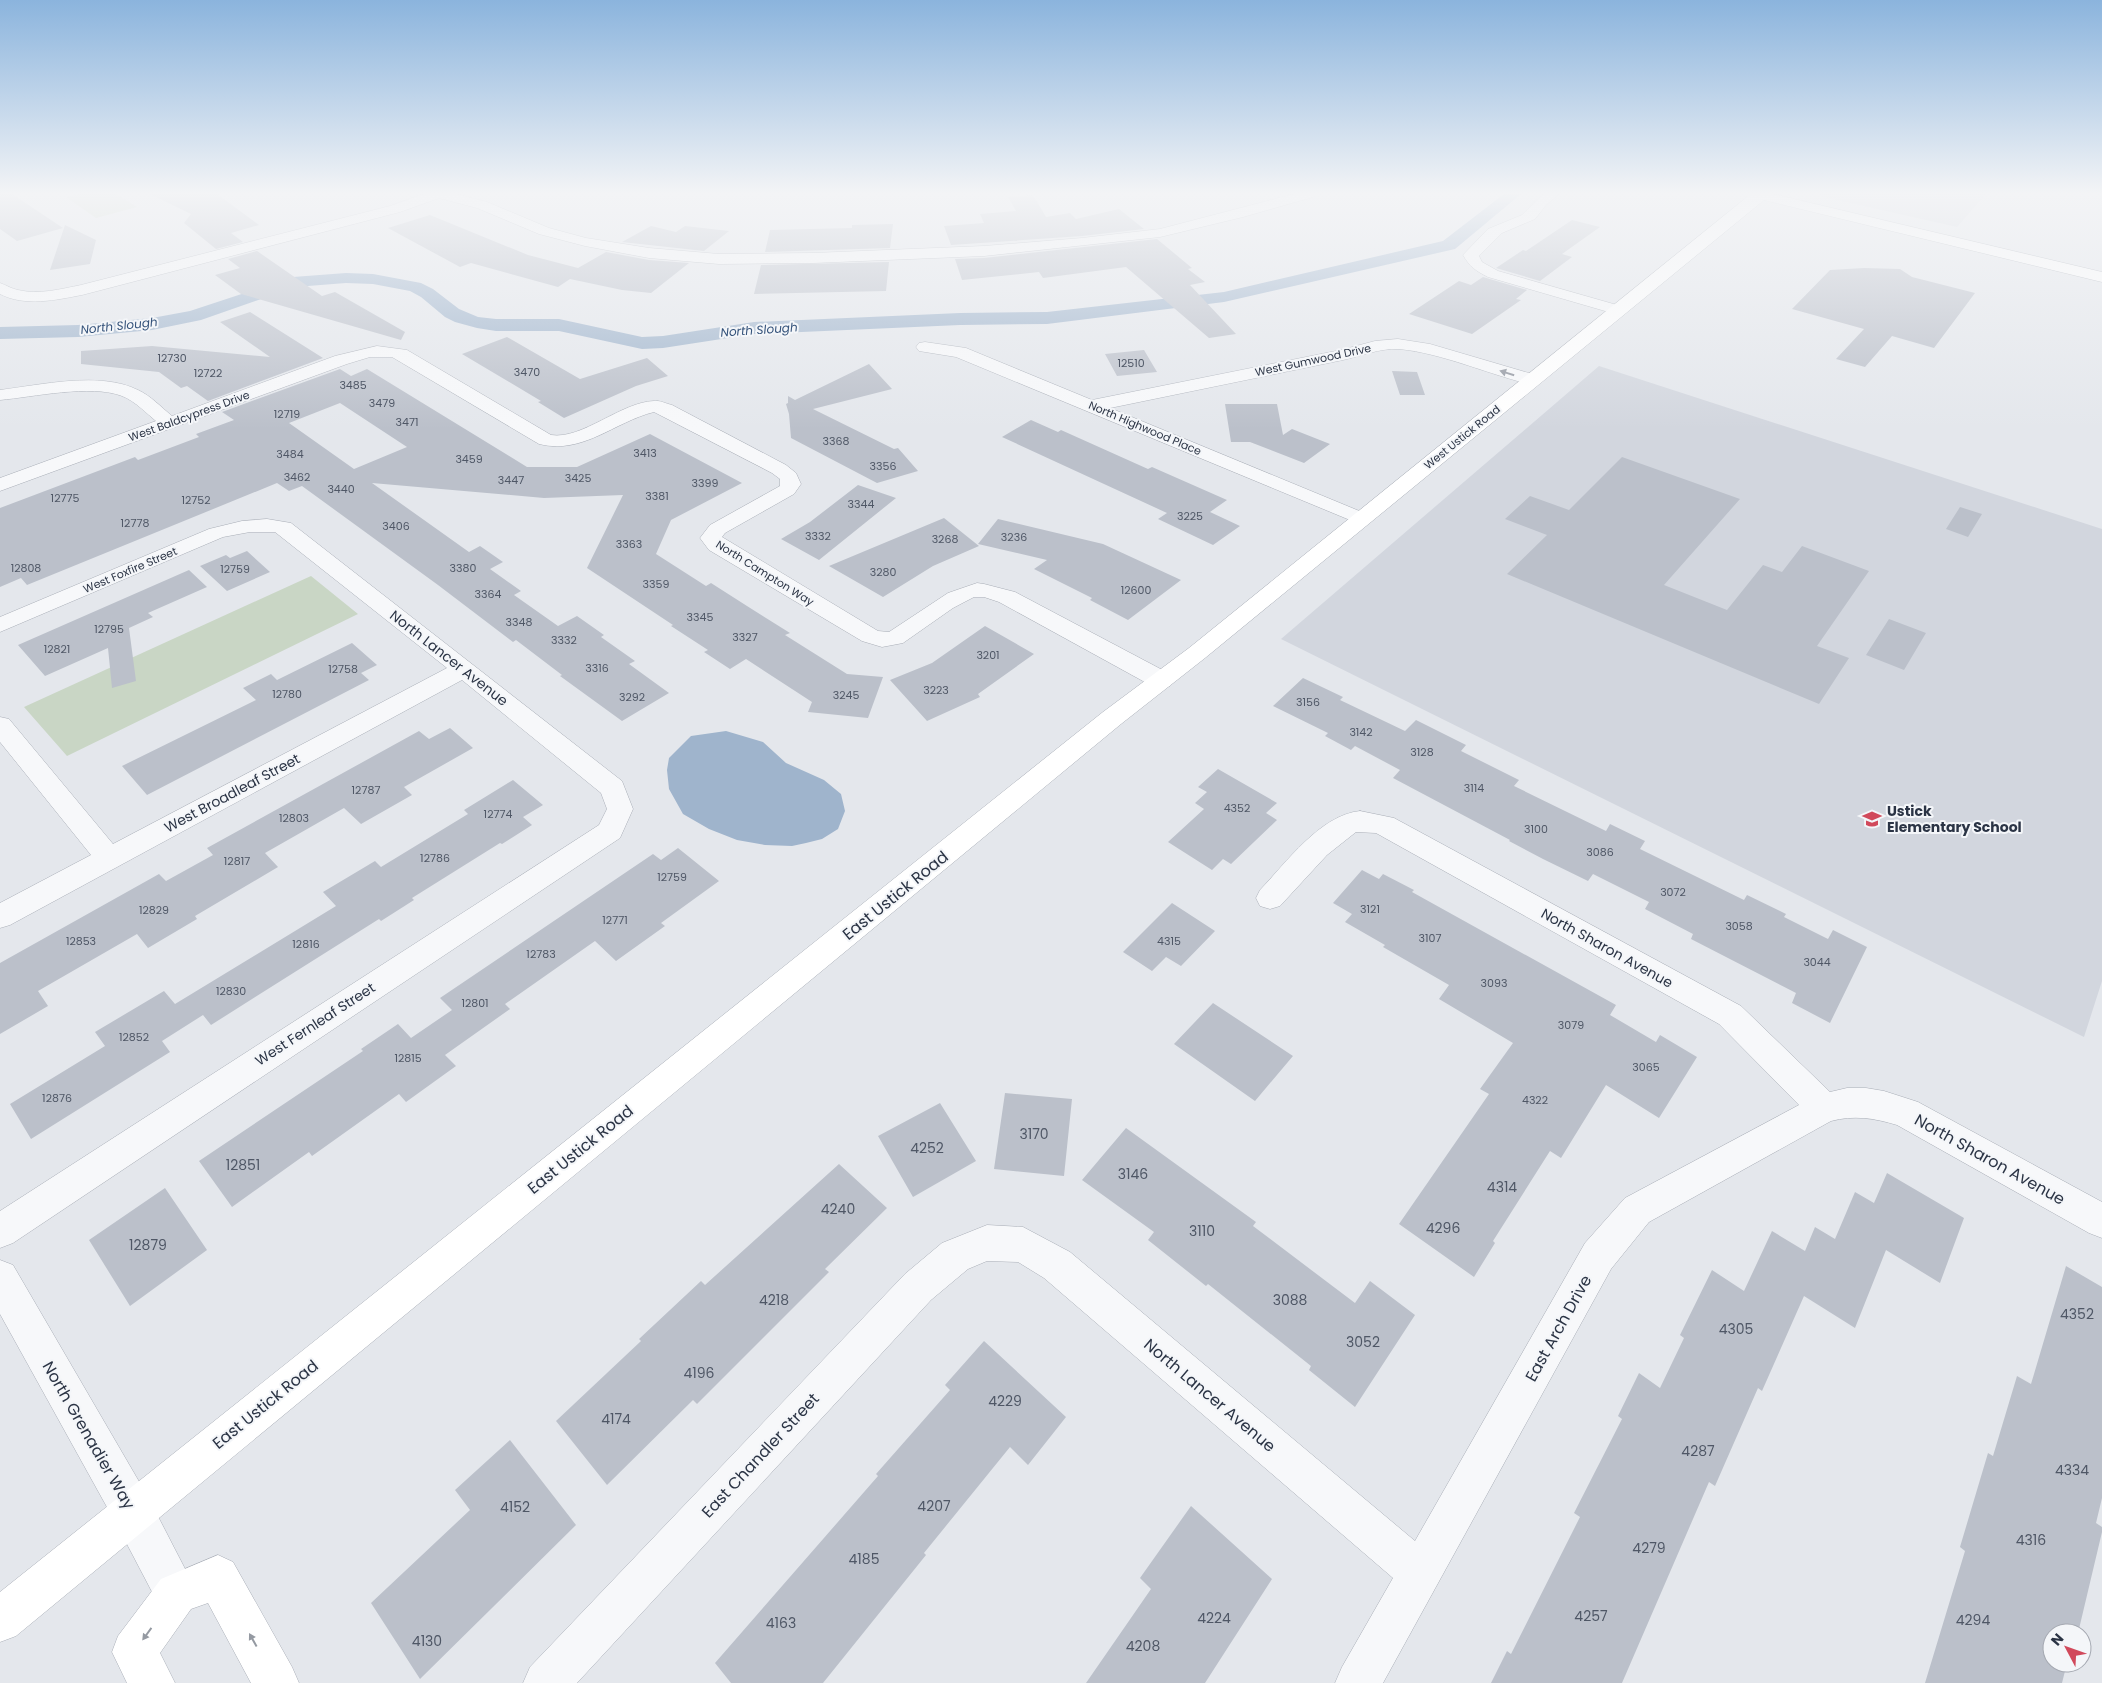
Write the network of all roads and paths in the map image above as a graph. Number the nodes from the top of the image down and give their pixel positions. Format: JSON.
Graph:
{"nodes":[{"id":1,"x":149,"y":273,"type":"edge"},
{"id":2,"x":1490,"y":273,"type":"edge"},
{"id":3,"x":1664,"y":273,"type":"edge"},
{"id":4,"x":2084,"y":273,"type":"edge"},
{"id":5,"x":2102,"y":277,"type":"edge"},
{"id":6,"x":0,"y":288,"type":"edge"},
{"id":7,"x":1618,"y":310,"type":"junction"},
{"id":8,"x":924,"y":347,"type":"dead end"},
{"id":9,"x":378,"y":349,"type":"joint"},
{"id":10,"x":1533,"y":380,"type":"junction"},
{"id":11,"x":0,"y":395,"type":"edge"},
{"id":12,"x":1091,"y":406,"type":"junction"},
{"id":13,"x":170,"y":424,"type":"junction"},
{"id":14,"x":0,"y":485,"type":"edge"},
{"id":15,"x":1362,"y":519,"type":"junction"},
{"id":16,"x":263,"y":525,"type":"joint"},
{"id":17,"x":0,"y":625,"type":"edge"},
{"id":18,"x":464,"y":669,"type":"junction"},
{"id":19,"x":1161,"y":680,"type":"junction"},
{"id":20,"x":0,"y":725,"type":"edge"},
{"id":21,"x":620,"y":809,"type":"joint"},
{"id":22,"x":110,"y":859,"type":"junction"},
{"id":23,"x":1270,"y":898,"type":"dead end"},
{"id":24,"x":0,"y":917,"type":"edge"},
{"id":25,"x":1875,"y":1103,"type":"joint"},
{"id":26,"x":1824,"y":1108,"type":"junction"},
{"id":27,"x":2102,"y":1221,"type":"edge"},
{"id":28,"x":0,"y":1231,"type":"edge"},
{"id":29,"x":987,"y":1244,"type":"joint"},
{"id":30,"x":0,"y":1278,"type":"edge"},
{"id":31,"x":133,"y":1512,"type":"junction"},
{"id":32,"x":1420,"y":1573,"type":"junction"},
{"id":33,"x":176,"y":1594,"type":"junction"},
{"id":34,"x":0,"y":1620,"type":"edge"},
{"id":35,"x":152,"y":1683,"type":"edge"},
{"id":36,"x":276,"y":1683,"type":"edge"},
{"id":37,"x":546,"y":1683,"type":"edge"},
{"id":38,"x":1358,"y":1683,"type":"edge"}],
"edges":[{"from":1,"to":6,"type":"street"},
{"from":2,"to":7,"type":"street"},
{"from":3,"to":7,"type":"main road","name":"West Ustick Road"},
{"from":4,"to":5,"type":"main road"},
{"from":7,"to":10,"type":"main road","name":"West Ustick Road"},
{"from":8,"to":12,"type":"street","name":"North Highwood Place"},
{"from":9,"to":13,"type":"street","name":"West Baldcypress Drive"},
{"from":9,"to":19,"type":"street","name":"North Campton Way"},
{"from":10,"to":12,"type":"street","name":"West Gumwood Drive","one_way":true},
{"from":10,"to":15,"type":"main road","name":"West Ustick Road"},
{"from":11,"to":13,"type":"street"},
{"from":12,"to":15,"type":"street","name":"North Highwood Place"},
{"from":13,"to":14,"type":"street","name":"West Baldcypress Drive"},
{"from":15,"to":19,"type":"main road","name":"West Ustick Road"},
{"from":16,"to":17,"type":"street","name":"West Foxfire Street"},
{"from":16,"to":18,"type":"street","name":"North Lancer Avenue"},
{"from":18,"to":21,"type":"street","name":"North Lancer Avenue"},
{"from":18,"to":22,"type":"street","name":"West Broadleaf Street"},
{"from":19,"to":31,"type":"main road","name":"East Ustick Road"},
{"from":20,"to":22,"type":"street"},
{"from":21,"to":28,"type":"street","name":"West Fernleaf Street"},
{"from":22,"to":24,"type":"street","name":"West Broadleaf Street"},
{"from":23,"to":26,"type":"street","name":"North Sharon Avenue"},
{"from":25,"to":26,"type":"street","name":"East Arch Drive"},
{"from":25,"to":27,"type":"street","name":"North Sharon Avenue"},
{"from":26,"to":32,"type":"street","name":"East Arch Drive"},
{"from":29,"to":32,"type":"street","name":"North Lancer Avenue"},
{"from":29,"to":37,"type":"street","name":"East Chandler Street"},
{"from":30,"to":31,"type":"street","name":"North Grenadier Way"},
{"from":31,"to":33,"type":"street","name":"North Grenadier Way"},
{"from":31,"to":34,"type":"main road","name":"East Ustick Road"},
{"from":32,"to":38,"type":"street","name":"East Arch Drive"},
{"from":33,"to":35,"type":"main road","one_way":true},
{"from":36,"to":33,"type":"main road","one_way":true}]}
